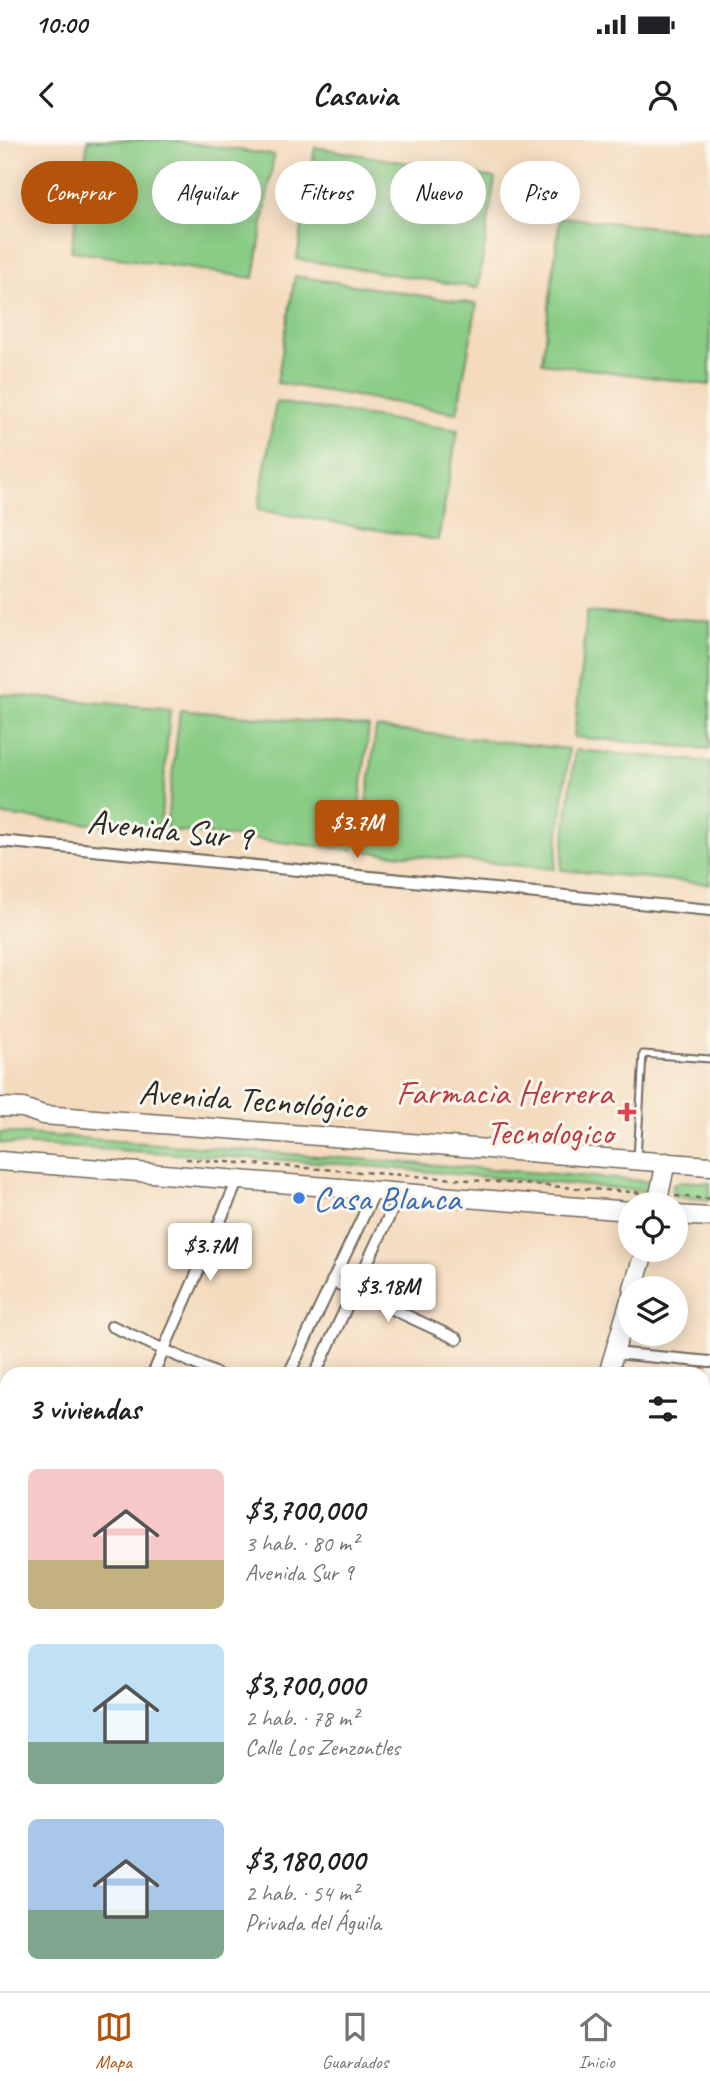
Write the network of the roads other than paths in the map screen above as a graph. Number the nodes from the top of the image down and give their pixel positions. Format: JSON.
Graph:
{"nodes":[{"id":1,"x":0,"y":841,"type":"edge"},
{"id":2,"x":710,"y":910,"type":"edge"},
{"id":3,"x":710,"y":1059,"type":"edge"},
{"id":4,"x":0,"y":1108,"type":"edge"},
{"id":5,"x":0,"y":1114,"type":"edge"},
{"id":6,"x":43,"y":1115,"type":"junction"},
{"id":7,"x":636,"y":1160,"type":"junction"},
{"id":8,"x":0,"y":1161,"type":"edge"},
{"id":9,"x":666,"y":1162,"type":"junction"},
{"id":10,"x":710,"y":1166,"type":"edge"},
{"id":11,"x":238,"y":1180,"type":"junction"},
{"id":12,"x":375,"y":1191,"type":"junction"},
{"id":13,"x":660,"y":1192,"type":"edge"},
{"id":14,"x":400,"y":1193,"type":"junction"},
{"id":15,"x":618,"y":1210,"type":"edge"},
{"id":16,"x":688,"y":1216,"type":"edge"},
{"id":17,"x":710,"y":1217,"type":"edge"},
{"id":18,"x":332,"y":1282,"type":"junction"},
{"id":19,"x":354,"y":1291,"type":"junction"},
{"id":20,"x":112,"y":1326,"type":"dead end"},
{"id":21,"x":457,"y":1339,"type":"dead end"},
{"id":22,"x":618,"y":1342,"type":"edge"},
{"id":23,"x":164,"y":1349,"type":"junction"},
{"id":24,"x":615,"y":1353,"type":"junction"},
{"id":25,"x":710,"y":1362,"type":"edge"},
{"id":26,"x":156,"y":1367,"type":"edge"},
{"id":27,"x":202,"y":1367,"type":"edge"},
{"id":28,"x":292,"y":1367,"type":"edge"},
{"id":29,"x":318,"y":1367,"type":"edge"},
{"id":30,"x":610,"y":1367,"type":"edge"}],
"edges":[{"from":1,"to":2,"type":"street","name":"Avenida Sur 9"},
{"from":3,"to":7,"type":"lane"},
{"from":4,"to":6,"type":"main road","name":"Avenida Tecnológico"},
{"from":5,"to":6,"type":"main road"},
{"from":6,"to":7,"type":"main road","name":"Avenida Tecnológico"},
{"from":7,"to":9,"type":"main road","name":"Avenida Tecnológico"},
{"from":8,"to":11,"type":"main road"},
{"from":9,"to":10,"type":"main road","name":"Avenida Tecnológico"},
{"from":9,"to":13,"type":"main road"},
{"from":11,"to":12,"type":"main road"},
{"from":11,"to":23,"type":"street"},
{"from":12,"to":14,"type":"main road"},
{"from":12,"to":18,"type":"street"},
{"from":14,"to":15,"type":"main road"},
{"from":14,"to":19,"type":"street"},
{"from":16,"to":17,"type":"main road"},
{"from":18,"to":19,"type":"street"},
{"from":18,"to":28,"type":"street"},
{"from":19,"to":21,"type":"street"},
{"from":19,"to":29,"type":"street"},
{"from":20,"to":23,"type":"street"},
{"from":22,"to":24,"type":"main road"},
{"from":23,"to":26,"type":"street"},
{"from":23,"to":27,"type":"street"},
{"from":24,"to":25,"type":"street"},
{"from":24,"to":30,"type":"main road"}]}
